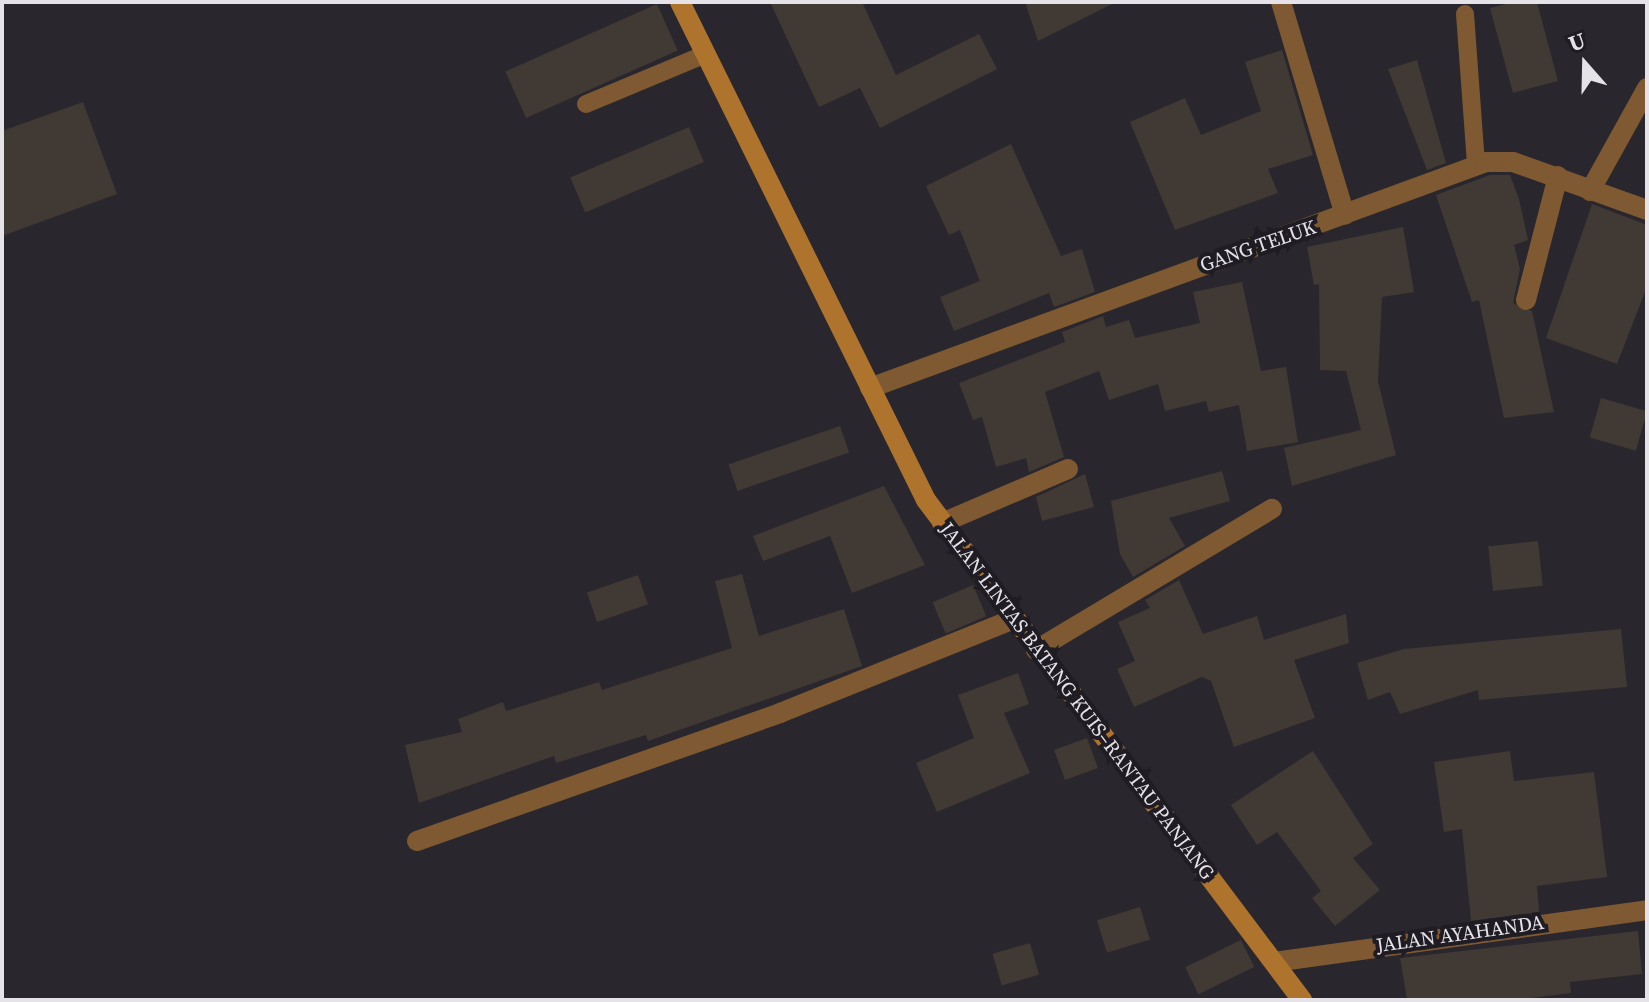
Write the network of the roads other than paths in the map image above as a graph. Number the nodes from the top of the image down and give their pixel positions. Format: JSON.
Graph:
{"nodes":[{"id":1,"x":680,"y":2,"type":"edge"},
{"id":2,"x":1281,"y":2,"type":"edge"},
{"id":3,"x":1465,"y":14,"type":"dead end"},
{"id":4,"x":706,"y":54,"type":"junction"},
{"id":5,"x":1647,"y":88,"type":"edge"},
{"id":6,"x":586,"y":104,"type":"dead end"},
{"id":7,"x":1476,"y":165,"type":"junction"},
{"id":8,"x":1558,"y":176,"type":"junction"},
{"id":9,"x":1590,"y":191,"type":"junction"},
{"id":10,"x":1647,"y":210,"type":"edge"},
{"id":11,"x":1345,"y":215,"type":"junction"},
{"id":12,"x":1526,"y":300,"type":"dead end"},
{"id":13,"x":870,"y":388,"type":"junction"},
{"id":14,"x":1068,"y":469,"type":"dead end"},
{"id":15,"x":1272,"y":509,"type":"dead end"},
{"id":16,"x":942,"y":523,"type":"junction"},
{"id":17,"x":1011,"y":620,"type":"junction"},
{"id":18,"x":1036,"y":650,"type":"junction"},
{"id":19,"x":417,"y":841,"type":"dead end"},
{"id":20,"x":1647,"y":910,"type":"edge"},
{"id":21,"x":1274,"y":962,"type":"junction"},
{"id":22,"x":1302,"y":1000,"type":"edge"}],
"edges":[{"from":1,"to":4,"type":"main road","name":"JALAN LINTAS BATANG KUIS–RANTAU PANJANG"},
{"from":2,"to":11,"type":"street"},
{"from":3,"to":7,"type":"lane"},
{"from":4,"to":6,"type":"lane"},
{"from":4,"to":13,"type":"main road","name":"JALAN LINTAS BATANG KUIS–RANTAU PANJANG"},
{"from":5,"to":9,"type":"street"},
{"from":7,"to":8,"type":"street","name":"GANG TELUK"},
{"from":7,"to":11,"type":"street","name":"GANG TELUK"},
{"from":8,"to":9,"type":"street","name":"GANG TELUK"},
{"from":8,"to":12,"type":"street"},
{"from":9,"to":10,"type":"street","name":"GANG TELUK"},
{"from":11,"to":13,"type":"street","name":"GANG TELUK"},
{"from":13,"to":16,"type":"main road","name":"JALAN LINTAS BATANG KUIS–RANTAU PANJANG"},
{"from":14,"to":16,"type":"street"},
{"from":15,"to":18,"type":"street"},
{"from":16,"to":17,"type":"main road","name":"JALAN LINTAS BATANG KUIS–RANTAU PANJANG"},
{"from":17,"to":18,"type":"main road","name":"JALAN LINTAS BATANG KUIS–RANTAU PANJANG"},
{"from":17,"to":19,"type":"street"},
{"from":18,"to":21,"type":"main road","name":"JALAN LINTAS BATANG KUIS–RANTAU PANJANG"},
{"from":20,"to":21,"type":"street","name":"JALAN AYAHANDA"},
{"from":21,"to":22,"type":"main road","name":"JALAN LINTAS BATANG KUIS–RANTAU PANJANG"}]}
